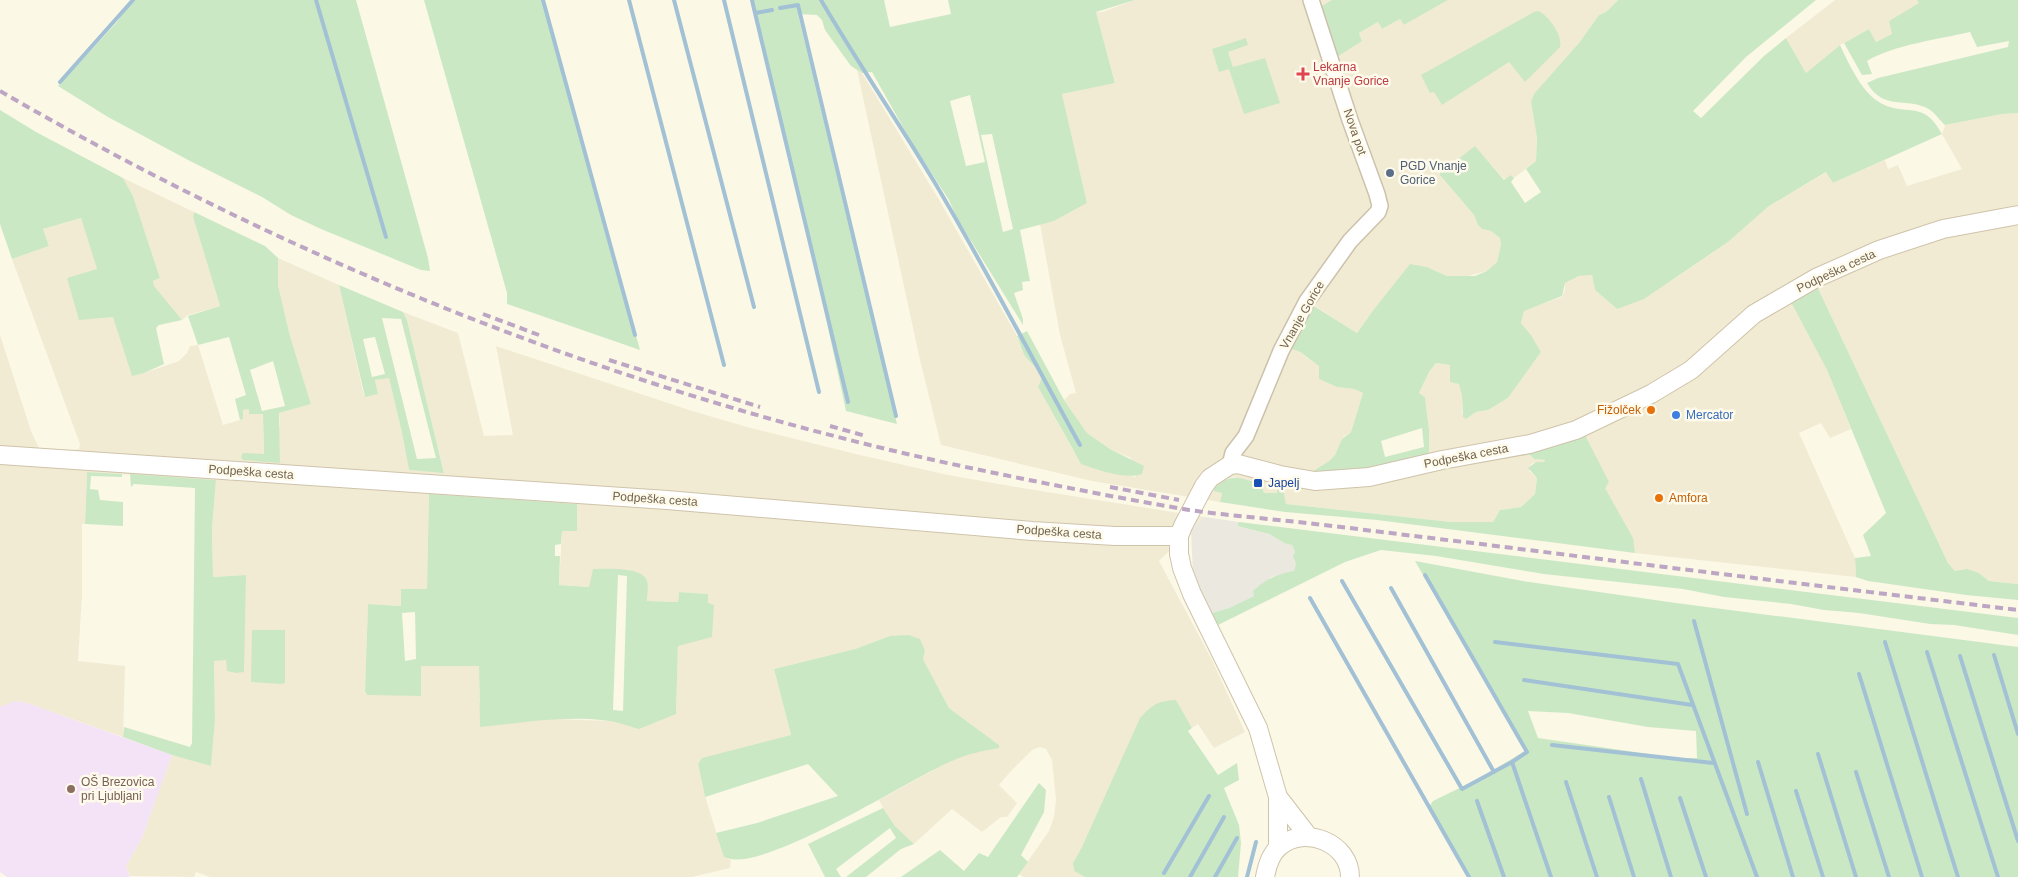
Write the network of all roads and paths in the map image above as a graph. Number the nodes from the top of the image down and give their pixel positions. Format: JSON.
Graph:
{"nodes":[{"id":1,"x":1311,"y":0,"type":"edge"},
{"id":2,"x":1380,"y":206,"type":"joint"},
{"id":3,"x":2018,"y":215,"type":"edge"},
{"id":4,"x":0,"y":455,"type":"edge"},
{"id":5,"x":1238,"y":465,"type":"junction"},
{"id":6,"x":1179,"y":536,"type":"junction"},
{"id":7,"x":1278,"y":797,"type":"junction"},
{"id":8,"x":1309,"y":837,"type":"junction"},
{"id":9,"x":1278,"y":847,"type":"junction"},
{"id":10,"x":1265,"y":877,"type":"edge"},
{"id":11,"x":1350,"y":877,"type":"edge"}],
"edges":[{"from":1,"to":2,"type":"street","name":"Nova pot"},
{"from":2,"to":5,"type":"street","name":"Vnanje Gorice"},
{"from":3,"to":5,"type":"main road","name":"Podpeška cesta"},
{"from":4,"to":6,"type":"main road","name":"Podpeška cesta"},
{"from":5,"to":6,"type":"main road"},
{"from":6,"to":7,"type":"main road"},
{"from":7,"to":8,"type":"main road"},
{"from":7,"to":9,"type":"main road"},
{"from":8,"to":9,"type":"main road"},
{"from":8,"to":11,"type":"main road"},
{"from":9,"to":10,"type":"main road"}]}
